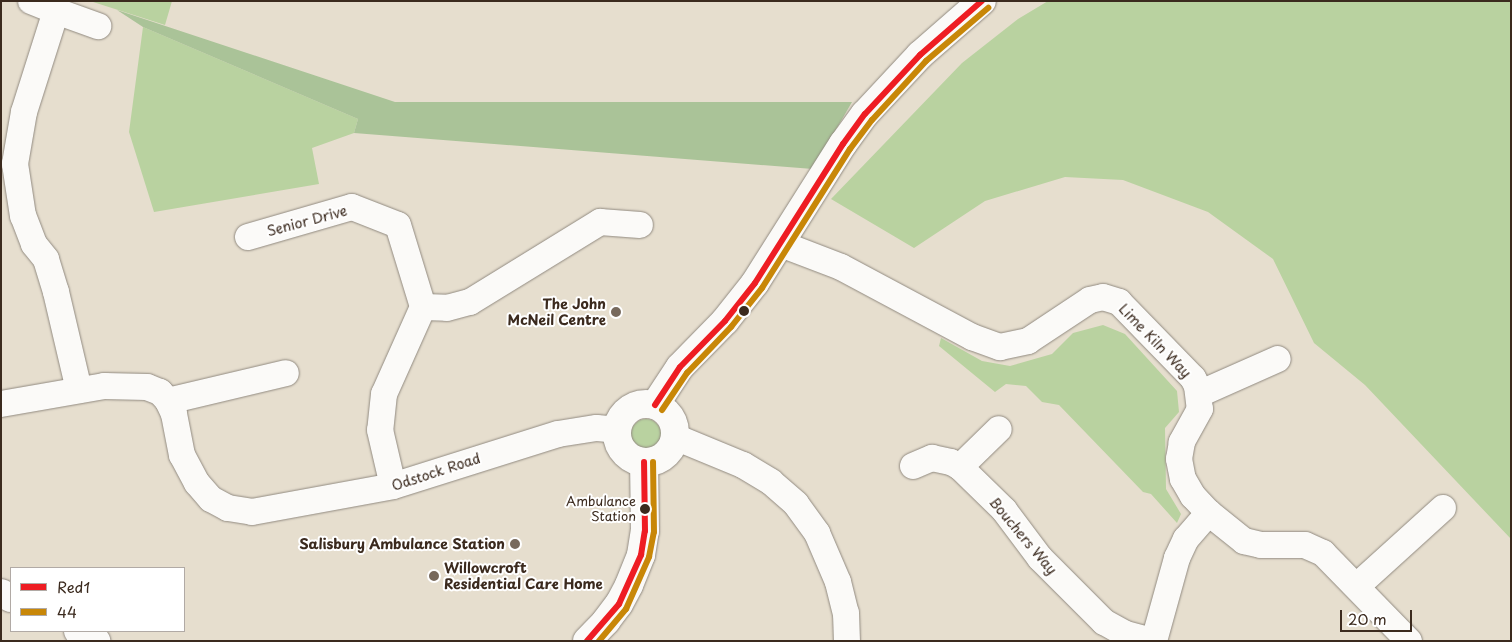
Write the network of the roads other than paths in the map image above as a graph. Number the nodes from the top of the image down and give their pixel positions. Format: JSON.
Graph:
{"nodes":[{"id":1,"x":31,"y":1,"type":"edge"},
{"id":2,"x":982,"y":1,"type":"edge"},
{"id":3,"x":56,"y":11,"type":"junction"},
{"id":4,"x":98,"y":26,"type":"dead end"},
{"id":5,"x":640,"y":225,"type":"dead end"},
{"id":6,"x":248,"y":237,"type":"dead end"},
{"id":7,"x":781,"y":244,"type":"junction"},
{"id":8,"x":422,"y":307,"type":"junction"},
{"id":9,"x":1278,"y":359,"type":"dead end"},
{"id":10,"x":286,"y":373,"type":"dead end"},
{"id":11,"x":79,"y":390,"type":"junction"},
{"id":12,"x":1199,"y":394,"type":"junction"},
{"id":13,"x":168,"y":401,"type":"junction"},
{"id":14,"x":1,"y":404,"type":"edge"},
{"id":15,"x":655,"y":405,"type":"junction"},
{"id":16,"x":999,"y":429,"type":"dead end"},
{"id":17,"x":618,"y":430,"type":"junction"},
{"id":18,"x":675,"y":437,"type":"junction"},
{"id":19,"x":644,"y":462,"type":"junction"},
{"id":20,"x":913,"y":466,"type":"dead end"},
{"id":21,"x":960,"y":467,"type":"junction"},
{"id":22,"x":393,"y":486,"type":"junction"},
{"id":23,"x":1443,"y":508,"type":"dead end"},
{"id":24,"x":1209,"y":513,"type":"junction"},
{"id":25,"x":1357,"y":586,"type":"junction"},
{"id":26,"x":80,"y":632,"type":"edge"},
{"id":27,"x":1124,"y":638,"type":"edge"},
{"id":28,"x":96,"y":641,"type":"edge"},
{"id":29,"x":587,"y":641,"type":"edge"},
{"id":30,"x":847,"y":641,"type":"edge"},
{"id":31,"x":1154,"y":641,"type":"edge"},
{"id":32,"x":1409,"y":641,"type":"edge"}],
"edges":[{"from":1,"to":3,"type":"street"},
{"from":2,"to":7,"type":"main road"},
{"from":3,"to":4,"type":"street"},
{"from":3,"to":11,"type":"street"},
{"from":5,"to":8,"type":"street"},
{"from":6,"to":8,"type":"street","name":"Senior Drive"},
{"from":7,"to":12,"type":"street","name":"Lime Kiln Way"},
{"from":7,"to":15,"type":"main road"},
{"from":8,"to":22,"type":"street"},
{"from":9,"to":12,"type":"street","name":"Lime Kiln Way"},
{"from":10,"to":13,"type":"street"},
{"from":11,"to":13,"type":"street"},
{"from":11,"to":14,"type":"street"},
{"from":12,"to":24,"type":"street","name":"Lime Kiln Way"},
{"from":13,"to":22,"type":"street","name":"Odstock Road"},
{"from":15,"to":17,"type":"main road"},
{"from":15,"to":18,"type":"main road"},
{"from":16,"to":21,"type":"street"},
{"from":17,"to":19,"type":"main road"},
{"from":17,"to":22,"type":"street","name":"Odstock Road"},
{"from":18,"to":19,"type":"main road"},
{"from":18,"to":30,"type":"street"},
{"from":19,"to":29,"type":"main road"},
{"from":20,"to":21,"type":"street","name":"Bouchers Way"},
{"from":21,"to":27,"type":"street","name":"Bouchers Way"},
{"from":23,"to":25,"type":"street"},
{"from":24,"to":25,"type":"street","name":"Lime Kiln Way"},
{"from":24,"to":31,"type":"street","name":"Bouchers Way"},
{"from":25,"to":32,"type":"street","name":"Lime Kiln Way"},
{"from":26,"to":28,"type":"main road"},
{"from":27,"to":31,"type":"street","name":"Bouchers Way"}]}
